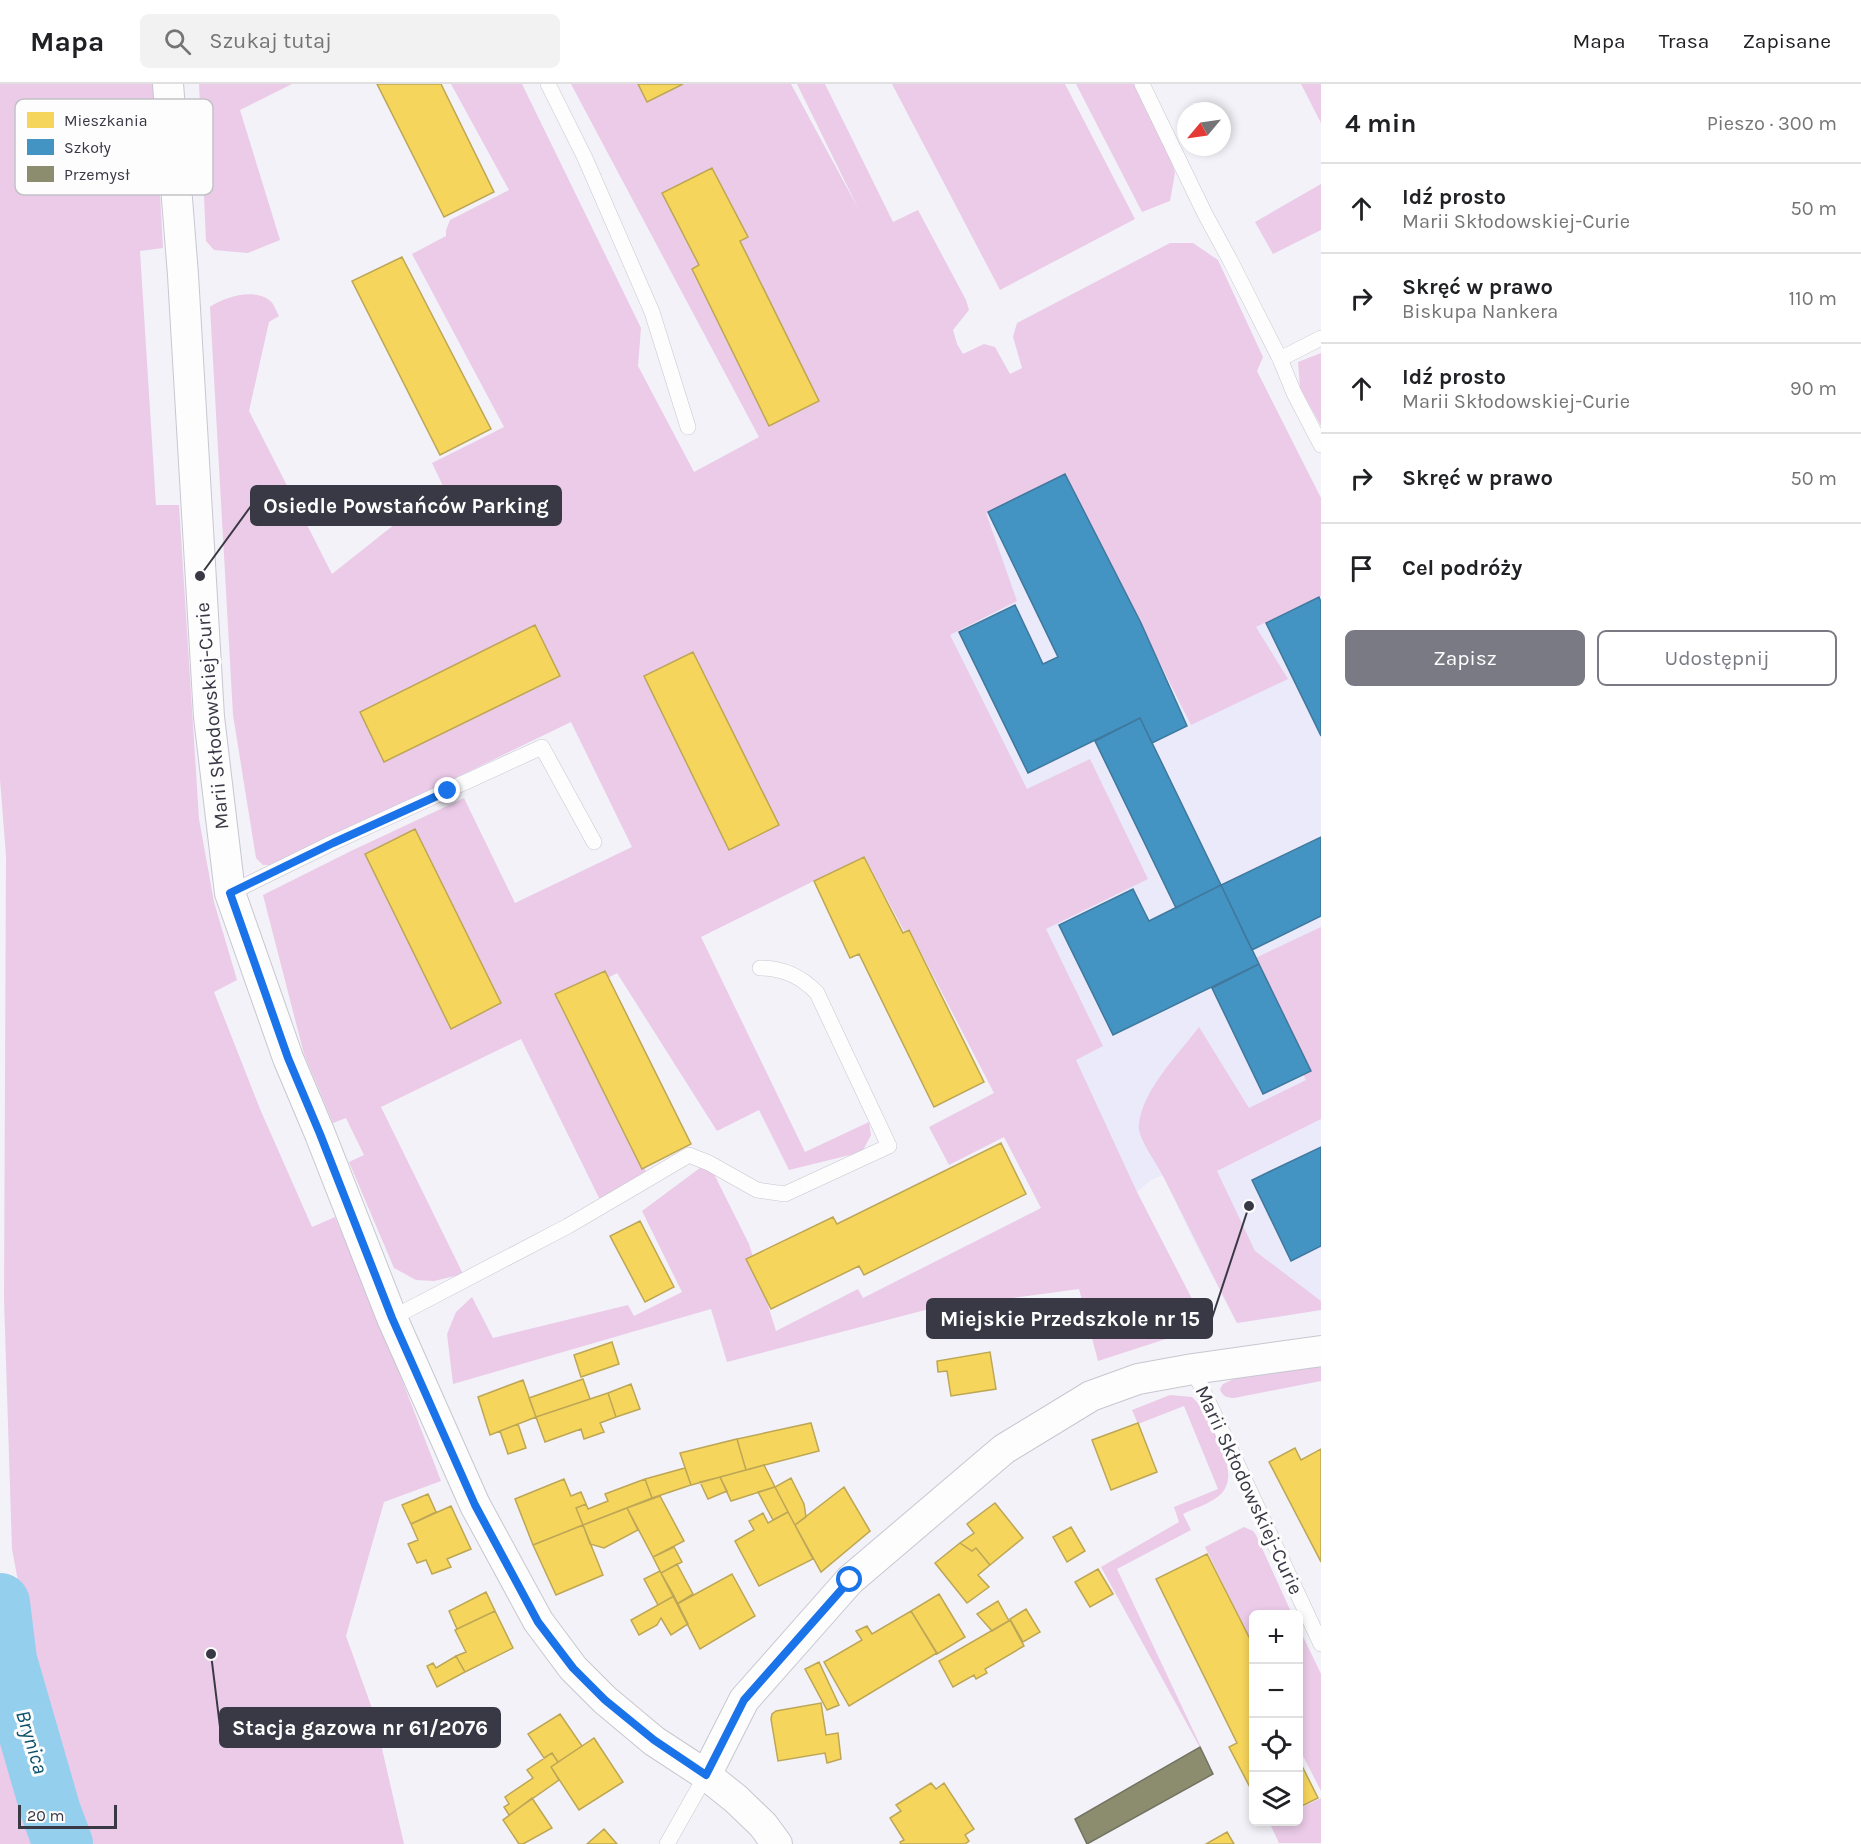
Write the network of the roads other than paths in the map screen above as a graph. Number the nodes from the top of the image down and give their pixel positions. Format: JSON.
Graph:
{"nodes":[{"id":1,"x":168,"y":84,"type":"edge"},
{"id":2,"x":548,"y":84,"type":"edge"},
{"id":3,"x":1142,"y":84,"type":"edge"},
{"id":4,"x":169,"y":99,"type":"edge"},
{"id":5,"x":177,"y":195,"type":"edge"},
{"id":6,"x":1321,"y":338,"type":"edge"},
{"id":7,"x":1280,"y":359,"type":"junction"},
{"id":8,"x":688,"y":427,"type":"dead end"},
{"id":9,"x":1321,"y":445,"type":"edge"},
{"id":10,"x":594,"y":842,"type":"dead end"},
{"id":11,"x":230,"y":893,"type":"junction"},
{"id":12,"x":760,"y":968,"type":"dead end"},
{"id":13,"x":392,"y":1318,"type":"junction"},
{"id":14,"x":1321,"y":1351,"type":"edge"},
{"id":15,"x":1193,"y":1369,"type":"junction"},
{"id":16,"x":1321,"y":1644,"type":"edge"},
{"id":17,"x":706,"y":1775,"type":"junction"},
{"id":18,"x":667,"y":1844,"type":"edge"},
{"id":19,"x":777,"y":1844,"type":"edge"}],
"edges":[{"from":1,"to":4,"type":"street","name":"Marii Skłodowskiej-Curie"},
{"from":2,"to":8,"type":"lane"},
{"from":3,"to":7,"type":"lane"},
{"from":5,"to":11,"type":"street","name":"Marii Skłodowskiej-Curie"},
{"from":6,"to":7,"type":"lane"},
{"from":7,"to":9,"type":"lane"},
{"from":10,"to":11,"type":"lane"},
{"from":11,"to":13,"type":"street","name":"Marii Skłodowskiej-Curie"},
{"from":12,"to":13,"type":"lane"},
{"from":13,"to":17,"type":"street","name":"Marii Skłodowskiej-Curie"},
{"from":14,"to":15,"type":"street","name":"Marii Skłodowskiej-Curie"},
{"from":15,"to":16,"type":"lane","name":"Marii Skłodowskiej-Curie"},
{"from":15,"to":17,"type":"street","name":"Marii Skłodowskiej-Curie"},
{"from":17,"to":18,"type":"lane"},
{"from":17,"to":19,"type":"street","name":"Marii Skłodowskiej-Curie"}]}
